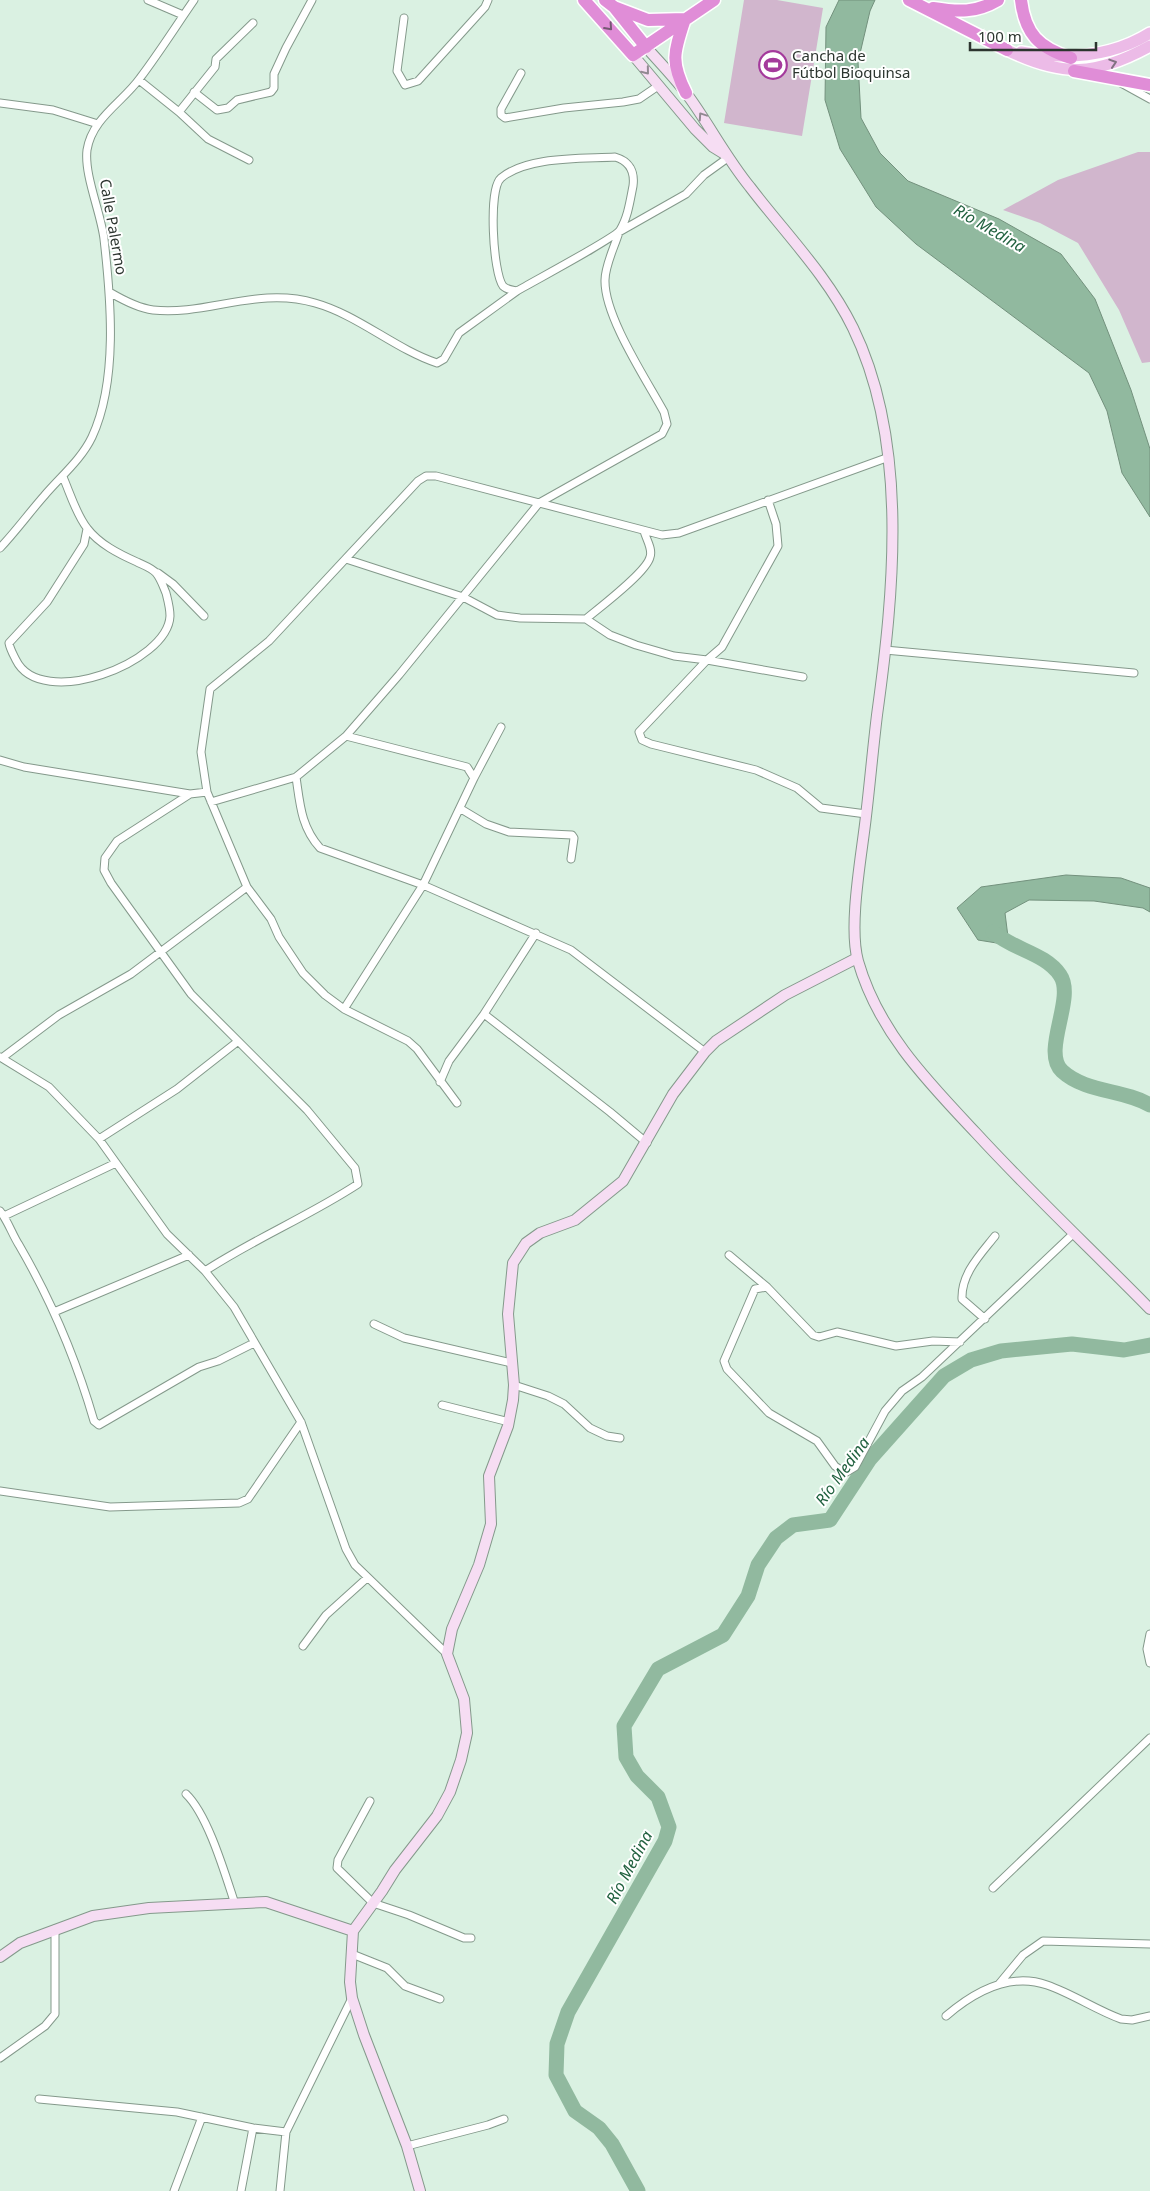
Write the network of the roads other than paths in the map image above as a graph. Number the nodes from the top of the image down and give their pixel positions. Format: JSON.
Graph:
{"nodes":[{"id":1,"x":148,"y":0,"type":"edge"},
{"id":2,"x":194,"y":0,"type":"edge"},
{"id":3,"x":312,"y":0,"type":"edge"},
{"id":4,"x":488,"y":0,"type":"edge"},
{"id":5,"x":584,"y":0,"type":"edge"},
{"id":6,"x":714,"y":0,"type":"edge"},
{"id":7,"x":909,"y":0,"type":"edge"},
{"id":8,"x":998,"y":0,"type":"edge"},
{"id":9,"x":1021,"y":0,"type":"edge"},
{"id":10,"x":609,"y":4,"type":"edge"},
{"id":11,"x":183,"y":15,"type":"junction"},
{"id":12,"x":404,"y":18,"type":"dead end"},
{"id":13,"x":684,"y":19,"type":"junction"},
{"id":14,"x":253,"y":23,"type":"dead end"},
{"id":15,"x":1150,"y":33,"type":"edge"},
{"id":16,"x":1150,"y":46,"type":"edge"},
{"id":17,"x":646,"y":47,"type":"junction"},
{"id":18,"x":1007,"y":50,"type":"junction"},
{"id":19,"x":633,"y":55,"type":"junction"},
{"id":20,"x":1071,"y":58,"type":"junction"},
{"id":21,"x":1074,"y":71,"type":"junction"},
{"id":22,"x":521,"y":73,"type":"dead end"},
{"id":23,"x":1112,"y":78,"type":"junction"},
{"id":24,"x":139,"y":80,"type":"junction"},
{"id":25,"x":1150,"y":85,"type":"edge"},
{"id":26,"x":658,"y":86,"type":"junction"},
{"id":27,"x":194,"y":92,"type":"junction"},
{"id":28,"x":686,"y":93,"type":"junction"},
{"id":29,"x":1150,"y":99,"type":"edge"},
{"id":30,"x":0,"y":103,"type":"edge"},
{"id":31,"x":179,"y":112,"type":"junction"},
{"id":32,"x":98,"y":124,"type":"junction"},
{"id":33,"x":729,"y":157,"type":"junction"},
{"id":34,"x":248,"y":160,"type":"dead end"},
{"id":35,"x":619,"y":232,"type":"junction"},
{"id":36,"x":517,"y":291,"type":"junction"},
{"id":37,"x":110,"y":293,"type":"junction"},
{"id":38,"x":889,"y":457,"type":"junction"},
{"id":39,"x":63,"y":477,"type":"junction"},
{"id":40,"x":768,"y":500,"type":"junction"},
{"id":41,"x":539,"y":503,"type":"junction"},
{"id":42,"x":87,"y":529,"type":"junction"},
{"id":43,"x":644,"y":531,"type":"junction"},
{"id":44,"x":0,"y":548,"type":"edge"},
{"id":45,"x":346,"y":559,"type":"junction"},
{"id":46,"x":156,"y":571,"type":"junction"},
{"id":47,"x":463,"y":597,"type":"junction"},
{"id":48,"x":204,"y":616,"type":"dead end"},
{"id":49,"x":586,"y":619,"type":"junction"},
{"id":50,"x":885,"y":650,"type":"junction"},
{"id":51,"x":707,"y":660,"type":"junction"},
{"id":52,"x":1134,"y":673,"type":"dead end"},
{"id":53,"x":803,"y":677,"type":"dead end"},
{"id":54,"x":501,"y":727,"type":"dead end"},
{"id":55,"x":346,"y":736,"type":"junction"},
{"id":56,"x":0,"y":760,"type":"edge"},
{"id":57,"x":296,"y":778,"type":"junction"},
{"id":58,"x":474,"y":778,"type":"junction"},
{"id":59,"x":207,"y":792,"type":"junction"},
{"id":60,"x":190,"y":794,"type":"junction"},
{"id":61,"x":211,"y":802,"type":"junction"},
{"id":62,"x":461,"y":809,"type":"junction"},
{"id":63,"x":866,"y":814,"type":"junction"},
{"id":64,"x":570,"y":859,"type":"dead end"},
{"id":65,"x":423,"y":885,"type":"junction"},
{"id":66,"x":247,"y":887,"type":"junction"},
{"id":67,"x":536,"y":933,"type":"junction"},
{"id":68,"x":161,"y":953,"type":"junction"},
{"id":69,"x":857,"y":958,"type":"junction"},
{"id":70,"x":344,"y":1009,"type":"junction"},
{"id":71,"x":484,"y":1014,"type":"junction"},
{"id":72,"x":237,"y":1042,"type":"junction"},
{"id":73,"x":705,"y":1052,"type":"junction"},
{"id":74,"x":1,"y":1057,"type":"edge"},
{"id":75,"x":440,"y":1082,"type":"junction"},
{"id":76,"x":457,"y":1103,"type":"dead end"},
{"id":77,"x":99,"y":1139,"type":"junction"},
{"id":78,"x":647,"y":1143,"type":"junction"},
{"id":79,"x":116,"y":1163,"type":"junction"},
{"id":80,"x":2,"y":1214,"type":"edge"},
{"id":81,"x":1074,"y":1233,"type":"junction"},
{"id":82,"x":994,"y":1236,"type":"dead end"},
{"id":83,"x":189,"y":1255,"type":"junction"},
{"id":84,"x":729,"y":1255,"type":"dead end"},
{"id":85,"x":205,"y":1272,"type":"junction"},
{"id":86,"x":767,"y":1287,"type":"junction"},
{"id":87,"x":1150,"y":1309,"type":"edge"},
{"id":88,"x":54,"y":1312,"type":"junction"},
{"id":89,"x":985,"y":1319,"type":"junction"},
{"id":90,"x":374,"y":1324,"type":"dead end"},
{"id":91,"x":960,"y":1342,"type":"junction"},
{"id":92,"x":254,"y":1343,"type":"junction"},
{"id":93,"x":512,"y":1363,"type":"junction"},
{"id":94,"x":514,"y":1385,"type":"junction"},
{"id":95,"x":442,"y":1405,"type":"dead end"},
{"id":96,"x":301,"y":1422,"type":"junction"},
{"id":97,"x":509,"y":1422,"type":"junction"},
{"id":98,"x":620,"y":1438,"type":"dead end"},
{"id":99,"x":0,"y":1491,"type":"edge"},
{"id":100,"x":367,"y":1578,"type":"junction"},
{"id":101,"x":1150,"y":1634,"type":"edge"},
{"id":102,"x":303,"y":1646,"type":"dead end"},
{"id":103,"x":448,"y":1654,"type":"junction"},
{"id":104,"x":1150,"y":1663,"type":"edge"},
{"id":105,"x":1150,"y":1738,"type":"edge"},
{"id":106,"x":186,"y":1794,"type":"dead end"},
{"id":107,"x":370,"y":1801,"type":"dead end"},
{"id":108,"x":993,"y":1888,"type":"dead end"},
{"id":109,"x":373,"y":1903,"type":"junction"},
{"id":110,"x":235,"y":1904,"type":"junction"},
{"id":111,"x":55,"y":1929,"type":"junction"},
{"id":112,"x":353,"y":1931,"type":"junction"},
{"id":113,"x":471,"y":1938,"type":"dead end"},
{"id":114,"x":1150,"y":1944,"type":"edge"},
{"id":115,"x":352,"y":1954,"type":"junction"},
{"id":116,"x":0,"y":1957,"type":"edge"},
{"id":117,"x":999,"y":1984,"type":"junction"},
{"id":118,"x":352,"y":1998,"type":"junction"},
{"id":119,"x":440,"y":1999,"type":"dead end"},
{"id":120,"x":946,"y":2016,"type":"dead end"},
{"id":121,"x":1150,"y":2016,"type":"edge"},
{"id":122,"x":0,"y":2058,"type":"edge"},
{"id":123,"x":39,"y":2099,"type":"dead end"},
{"id":124,"x":202,"y":2117,"type":"junction"},
{"id":125,"x":504,"y":2119,"type":"dead end"},
{"id":126,"x":253,"y":2128,"type":"junction"},
{"id":127,"x":286,"y":2132,"type":"junction"},
{"id":128,"x":407,"y":2146,"type":"junction"},
{"id":129,"x":174,"y":2191,"type":"edge"},
{"id":130,"x":241,"y":2191,"type":"edge"},
{"id":131,"x":280,"y":2191,"type":"edge"},
{"id":132,"x":420,"y":2191,"type":"edge"}],
"edges":[{"from":1,"to":11,"type":"street"},
{"from":2,"to":11,"type":"street","name":"Calle Palermo"},
{"from":3,"to":27,"type":"street"},
{"from":4,"to":12,"type":"street"},
{"from":5,"to":19,"type":"highway","one_way":true},
{"from":6,"to":13,"type":"highway"},
{"from":7,"to":8,"type":"highway"},
{"from":7,"to":18,"type":"highway"},
{"from":9,"to":20,"type":"highway"},
{"from":10,"to":13,"type":"highway"},
{"from":10,"to":17,"type":"highway"},
{"from":11,"to":24,"type":"street","name":"Calle Palermo"},
{"from":13,"to":17,"type":"highway"},
{"from":13,"to":28,"type":"highway"},
{"from":14,"to":27,"type":"street"},
{"from":15,"to":20,"type":"main road"},
{"from":21,"to":16,"type":"main road","one_way":true},
{"from":17,"to":19,"type":"highway"},
{"from":17,"to":28,"type":"street"},
{"from":18,"to":20,"type":"main road"},
{"from":18,"to":21,"type":"main road"},
{"from":19,"to":26,"type":"street","one_way":true},
{"from":21,"to":23,"type":"highway"},
{"from":22,"to":26,"type":"street"},
{"from":23,"to":25,"type":"highway"},
{"from":23,"to":29,"type":"street"},
{"from":24,"to":31,"type":"street"},
{"from":24,"to":32,"type":"street","name":"Calle Palermo"},
{"from":26,"to":33,"type":"street"},
{"from":27,"to":31,"type":"street"},
{"from":33,"to":28,"type":"street","one_way":true},
{"from":30,"to":32,"type":"street"},
{"from":31,"to":34,"type":"street"},
{"from":32,"to":37,"type":"street","name":"Calle Palermo"},
{"from":33,"to":35,"type":"street"},
{"from":33,"to":38,"type":"street"},
{"from":35,"to":36,"type":"street"},
{"from":35,"to":36,"type":"street"},
{"from":35,"to":41,"type":"street"},
{"from":36,"to":37,"type":"street"},
{"from":37,"to":39,"type":"street","name":"Calle Palermo"},
{"from":38,"to":40,"type":"street"},
{"from":38,"to":50,"type":"street"},
{"from":39,"to":42,"type":"street"},
{"from":39,"to":44,"type":"street","name":"Calle Palermo"},
{"from":40,"to":43,"type":"street"},
{"from":40,"to":51,"type":"street"},
{"from":41,"to":43,"type":"street"},
{"from":41,"to":45,"type":"street"},
{"from":41,"to":47,"type":"street"},
{"from":42,"to":46,"type":"street"},
{"from":42,"to":46,"type":"street"},
{"from":43,"to":49,"type":"street"},
{"from":45,"to":47,"type":"street"},
{"from":45,"to":59,"type":"street"},
{"from":46,"to":48,"type":"street"},
{"from":47,"to":49,"type":"street"},
{"from":47,"to":55,"type":"street"},
{"from":49,"to":51,"type":"street"},
{"from":50,"to":52,"type":"street"},
{"from":50,"to":63,"type":"street"},
{"from":51,"to":53,"type":"street"},
{"from":51,"to":63,"type":"street"},
{"from":54,"to":58,"type":"street"},
{"from":55,"to":57,"type":"street"},
{"from":55,"to":58,"type":"street"},
{"from":56,"to":60,"type":"street"},
{"from":57,"to":61,"type":"street"},
{"from":57,"to":65,"type":"street"},
{"from":58,"to":62,"type":"street"},
{"from":59,"to":60,"type":"street"},
{"from":59,"to":61,"type":"street"},
{"from":60,"to":68,"type":"street"},
{"from":61,"to":66,"type":"street"},
{"from":62,"to":64,"type":"street"},
{"from":62,"to":65,"type":"street"},
{"from":63,"to":69,"type":"street"},
{"from":65,"to":67,"type":"street"},
{"from":65,"to":70,"type":"street"},
{"from":66,"to":68,"type":"street"},
{"from":66,"to":70,"type":"street"},
{"from":67,"to":71,"type":"street"},
{"from":67,"to":73,"type":"street"},
{"from":68,"to":72,"type":"street"},
{"from":68,"to":74,"type":"street"},
{"from":69,"to":73,"type":"street"},
{"from":69,"to":81,"type":"street"},
{"from":70,"to":75,"type":"street"},
{"from":71,"to":75,"type":"street"},
{"from":71,"to":78,"type":"street"},
{"from":72,"to":77,"type":"street"},
{"from":72,"to":85,"type":"street"},
{"from":73,"to":78,"type":"street"},
{"from":74,"to":77,"type":"street"},
{"from":75,"to":76,"type":"street"},
{"from":77,"to":79,"type":"street"},
{"from":78,"to":93,"type":"street"},
{"from":79,"to":80,"type":"street"},
{"from":79,"to":83,"type":"street"},
{"from":80,"to":88,"type":"street"},
{"from":81,"to":87,"type":"street"},
{"from":81,"to":89,"type":"street"},
{"from":82,"to":89,"type":"street"},
{"from":83,"to":85,"type":"street"},
{"from":83,"to":88,"type":"street"},
{"from":84,"to":86,"type":"street"},
{"from":85,"to":92,"type":"street"},
{"from":86,"to":91,"type":"street"},
{"from":86,"to":91,"type":"street"},
{"from":88,"to":92,"type":"street"},
{"from":89,"to":91,"type":"street"},
{"from":90,"to":93,"type":"street"},
{"from":92,"to":96,"type":"street"},
{"from":93,"to":94,"type":"street"},
{"from":94,"to":97,"type":"street"},
{"from":94,"to":98,"type":"street"},
{"from":95,"to":97,"type":"street"},
{"from":96,"to":99,"type":"street"},
{"from":96,"to":100,"type":"street"},
{"from":97,"to":103,"type":"street"},
{"from":100,"to":102,"type":"street"},
{"from":100,"to":103,"type":"street"},
{"from":101,"to":104,"type":"street"},
{"from":103,"to":109,"type":"street"},
{"from":105,"to":108,"type":"street"},
{"from":106,"to":110,"type":"street"},
{"from":107,"to":109,"type":"street"},
{"from":109,"to":112,"type":"street"},
{"from":109,"to":113,"type":"street"},
{"from":110,"to":111,"type":"street"},
{"from":110,"to":112,"type":"street"},
{"from":111,"to":116,"type":"street"},
{"from":111,"to":122,"type":"street"},
{"from":112,"to":115,"type":"street"},
{"from":114,"to":117,"type":"street"},
{"from":115,"to":118,"type":"street"},
{"from":115,"to":119,"type":"street"},
{"from":117,"to":120,"type":"street"},
{"from":117,"to":121,"type":"street"},
{"from":118,"to":127,"type":"street"},
{"from":118,"to":128,"type":"street"},
{"from":123,"to":124,"type":"street"},
{"from":124,"to":126,"type":"street"},
{"from":124,"to":129,"type":"street"},
{"from":125,"to":128,"type":"street"},
{"from":126,"to":127,"type":"street"},
{"from":126,"to":130,"type":"street"},
{"from":127,"to":131,"type":"street"},
{"from":128,"to":132,"type":"street"}]}
